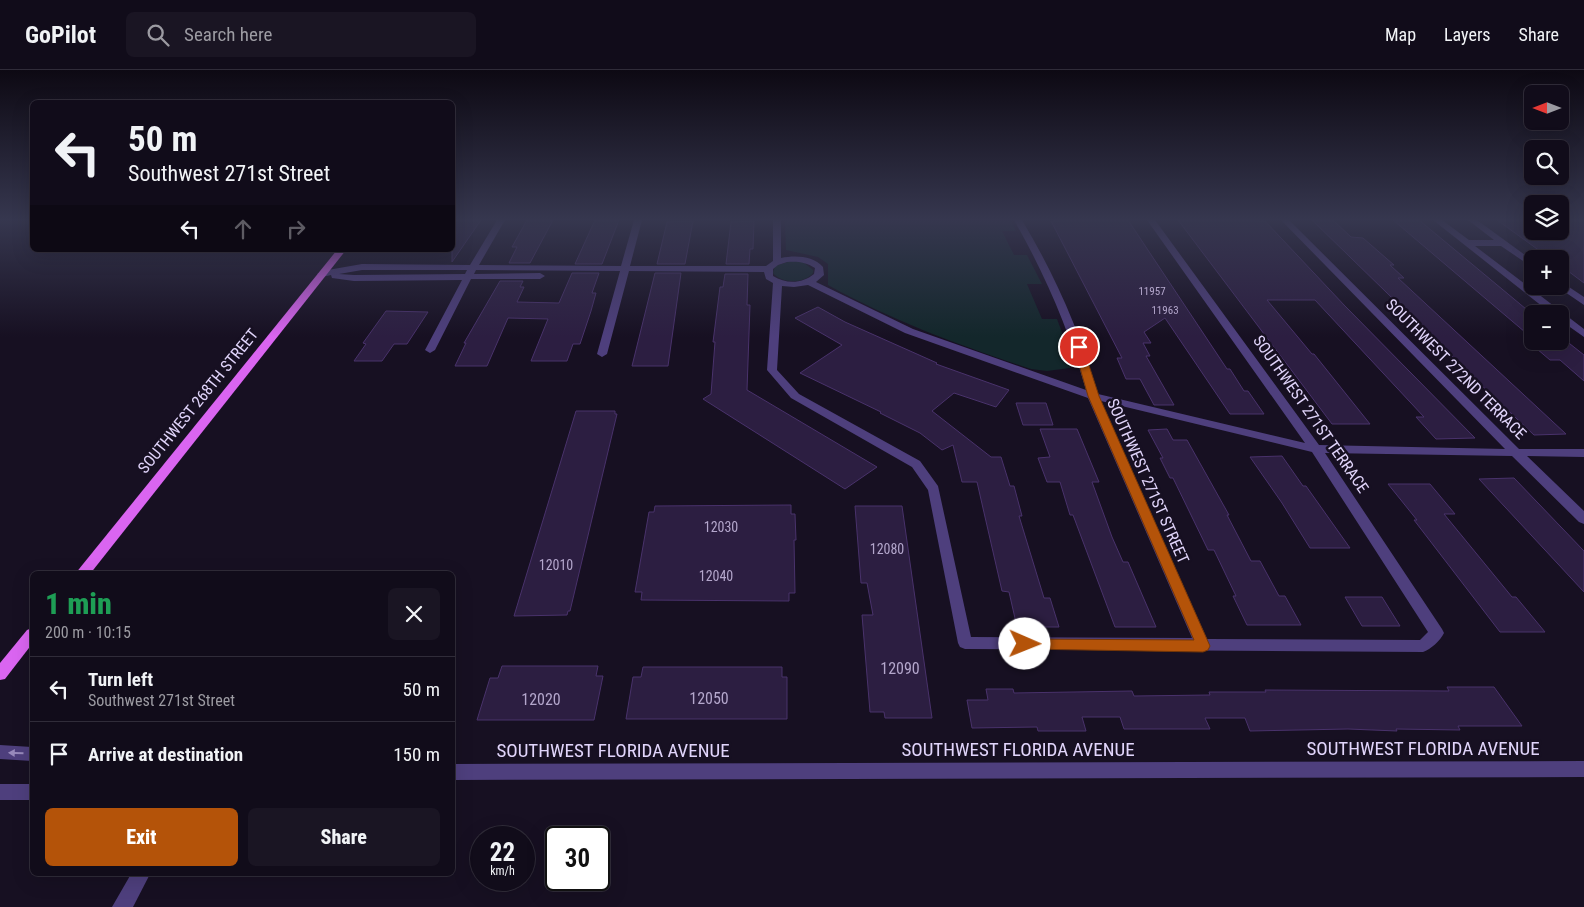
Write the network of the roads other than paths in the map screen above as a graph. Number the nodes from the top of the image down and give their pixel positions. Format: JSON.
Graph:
{"nodes":[{"id":1,"x":334,"y":259,"type":"edge"},
{"id":2,"x":478,"y":259,"type":"edge"},
{"id":3,"x":627,"y":259,"type":"edge"},
{"id":4,"x":801,"y":259,"type":"edge"},
{"id":5,"x":801,"y":259,"type":"edge"},
{"id":6,"x":1042,"y":259,"type":"edge"},
{"id":7,"x":1179,"y":259,"type":"edge"},
{"id":8,"x":1324,"y":259,"type":"edge"},
{"id":9,"x":1488,"y":259,"type":"edge"},
{"id":10,"x":777,"y":262,"type":"joint"},
{"id":11,"x":473,"y":267,"type":"junction"},
{"id":12,"x":767,"y":271,"type":"junction"},
{"id":13,"x":624,"y":272,"type":"junction"},
{"id":14,"x":322,"y":274,"type":"junction"},
{"id":15,"x":468,"y":277,"type":"junction"},
{"id":16,"x":778,"y":282,"type":"junction"},
{"id":17,"x":809,"y":282,"type":"junction"},
{"id":18,"x":1524,"y":287,"type":"edge"},
{"id":19,"x":1569,"y":291,"type":"edge"},
{"id":20,"x":1534,"y":295,"type":"edge"},
{"id":21,"x":1584,"y":302,"type":"edge"},
{"id":22,"x":1546,"y":305,"type":"edge"},
{"id":23,"x":1569,"y":323,"type":"edge"},
{"id":24,"x":1584,"y":334,"type":"edge"},
{"id":25,"x":430,"y":350,"type":"dead end"},
{"id":26,"x":602,"y":354,"type":"dead end"},
{"id":27,"x":1094,"y":396,"type":"junction"},
{"id":28,"x":1316,"y":449,"type":"junction"},
{"id":29,"x":1516,"y":453,"type":"junction"},
{"id":30,"x":1584,"y":453,"type":"edge"},
{"id":31,"x":1584,"y":518,"type":"edge"},
{"id":32,"x":84,"y":571,"type":"edge"},
{"id":33,"x":30,"y":636,"type":"edge"},
{"id":34,"x":1203,"y":646,"type":"junction"},
{"id":35,"x":0,"y":674,"type":"edge"},
{"id":36,"x":0,"y":752,"type":"edge"},
{"id":37,"x":30,"y":754,"type":"edge"},
{"id":38,"x":1584,"y":769,"type":"edge"},
{"id":39,"x":455,"y":772,"type":"edge"},
{"id":40,"x":0,"y":792,"type":"edge"},
{"id":41,"x":30,"y":792,"type":"edge"},
{"id":42,"x":140,"y":876,"type":"edge"},
{"id":43,"x":122,"y":907,"type":"edge"}],
"edges":[{"from":1,"to":14,"type":"main road","name":"SOUTHWEST 268TH STREET"},
{"from":2,"to":11,"type":"street"},
{"from":3,"to":13,"type":"street"},
{"from":4,"to":17,"type":"street"},
{"from":5,"to":10,"type":"street"},
{"from":6,"to":27,"type":"street","name":"SOUTHWEST 271ST STREET"},
{"from":7,"to":28,"type":"street","name":"SOUTHWEST 271ST TERRACE"},
{"from":8,"to":29,"type":"street","name":"SOUTHWEST 272ND TERRACE"},
{"from":9,"to":18,"type":"street"},
{"from":10,"to":12,"type":"street"},
{"from":11,"to":13,"type":"street"},
{"from":11,"to":14,"type":"street"},
{"from":11,"to":15,"type":"street"},
{"from":12,"to":13,"type":"street"},
{"from":12,"to":16,"type":"street"},
{"from":13,"to":15,"type":"street"},
{"from":13,"to":26,"type":"street"},
{"from":14,"to":15,"type":"street"},
{"from":14,"to":32,"type":"main road","name":"SOUTHWEST 268TH STREET"},
{"from":15,"to":25,"type":"street"},
{"from":16,"to":17,"type":"street"},
{"from":16,"to":34,"type":"street"},
{"from":17,"to":27,"type":"street"},
{"from":19,"to":21,"type":"street"},
{"from":20,"to":22,"type":"street"},
{"from":23,"to":24,"type":"street"},
{"from":27,"to":28,"type":"street"},
{"from":27,"to":34,"type":"street","name":"SOUTHWEST 271ST STREET"},
{"from":28,"to":29,"type":"street"},
{"from":28,"to":34,"type":"street","name":"SOUTHWEST 271ST TERRACE"},
{"from":29,"to":30,"type":"street"},
{"from":29,"to":31,"type":"street","name":"SOUTHWEST 272ND TERRACE"},
{"from":33,"to":35,"type":"main road"},
{"from":37,"to":36,"type":"street","one_way":true},
{"from":38,"to":39,"type":"street","name":"SOUTHWEST FLORIDA AVENUE"},
{"from":40,"to":41,"type":"street"},
{"from":42,"to":43,"type":"street"}]}
